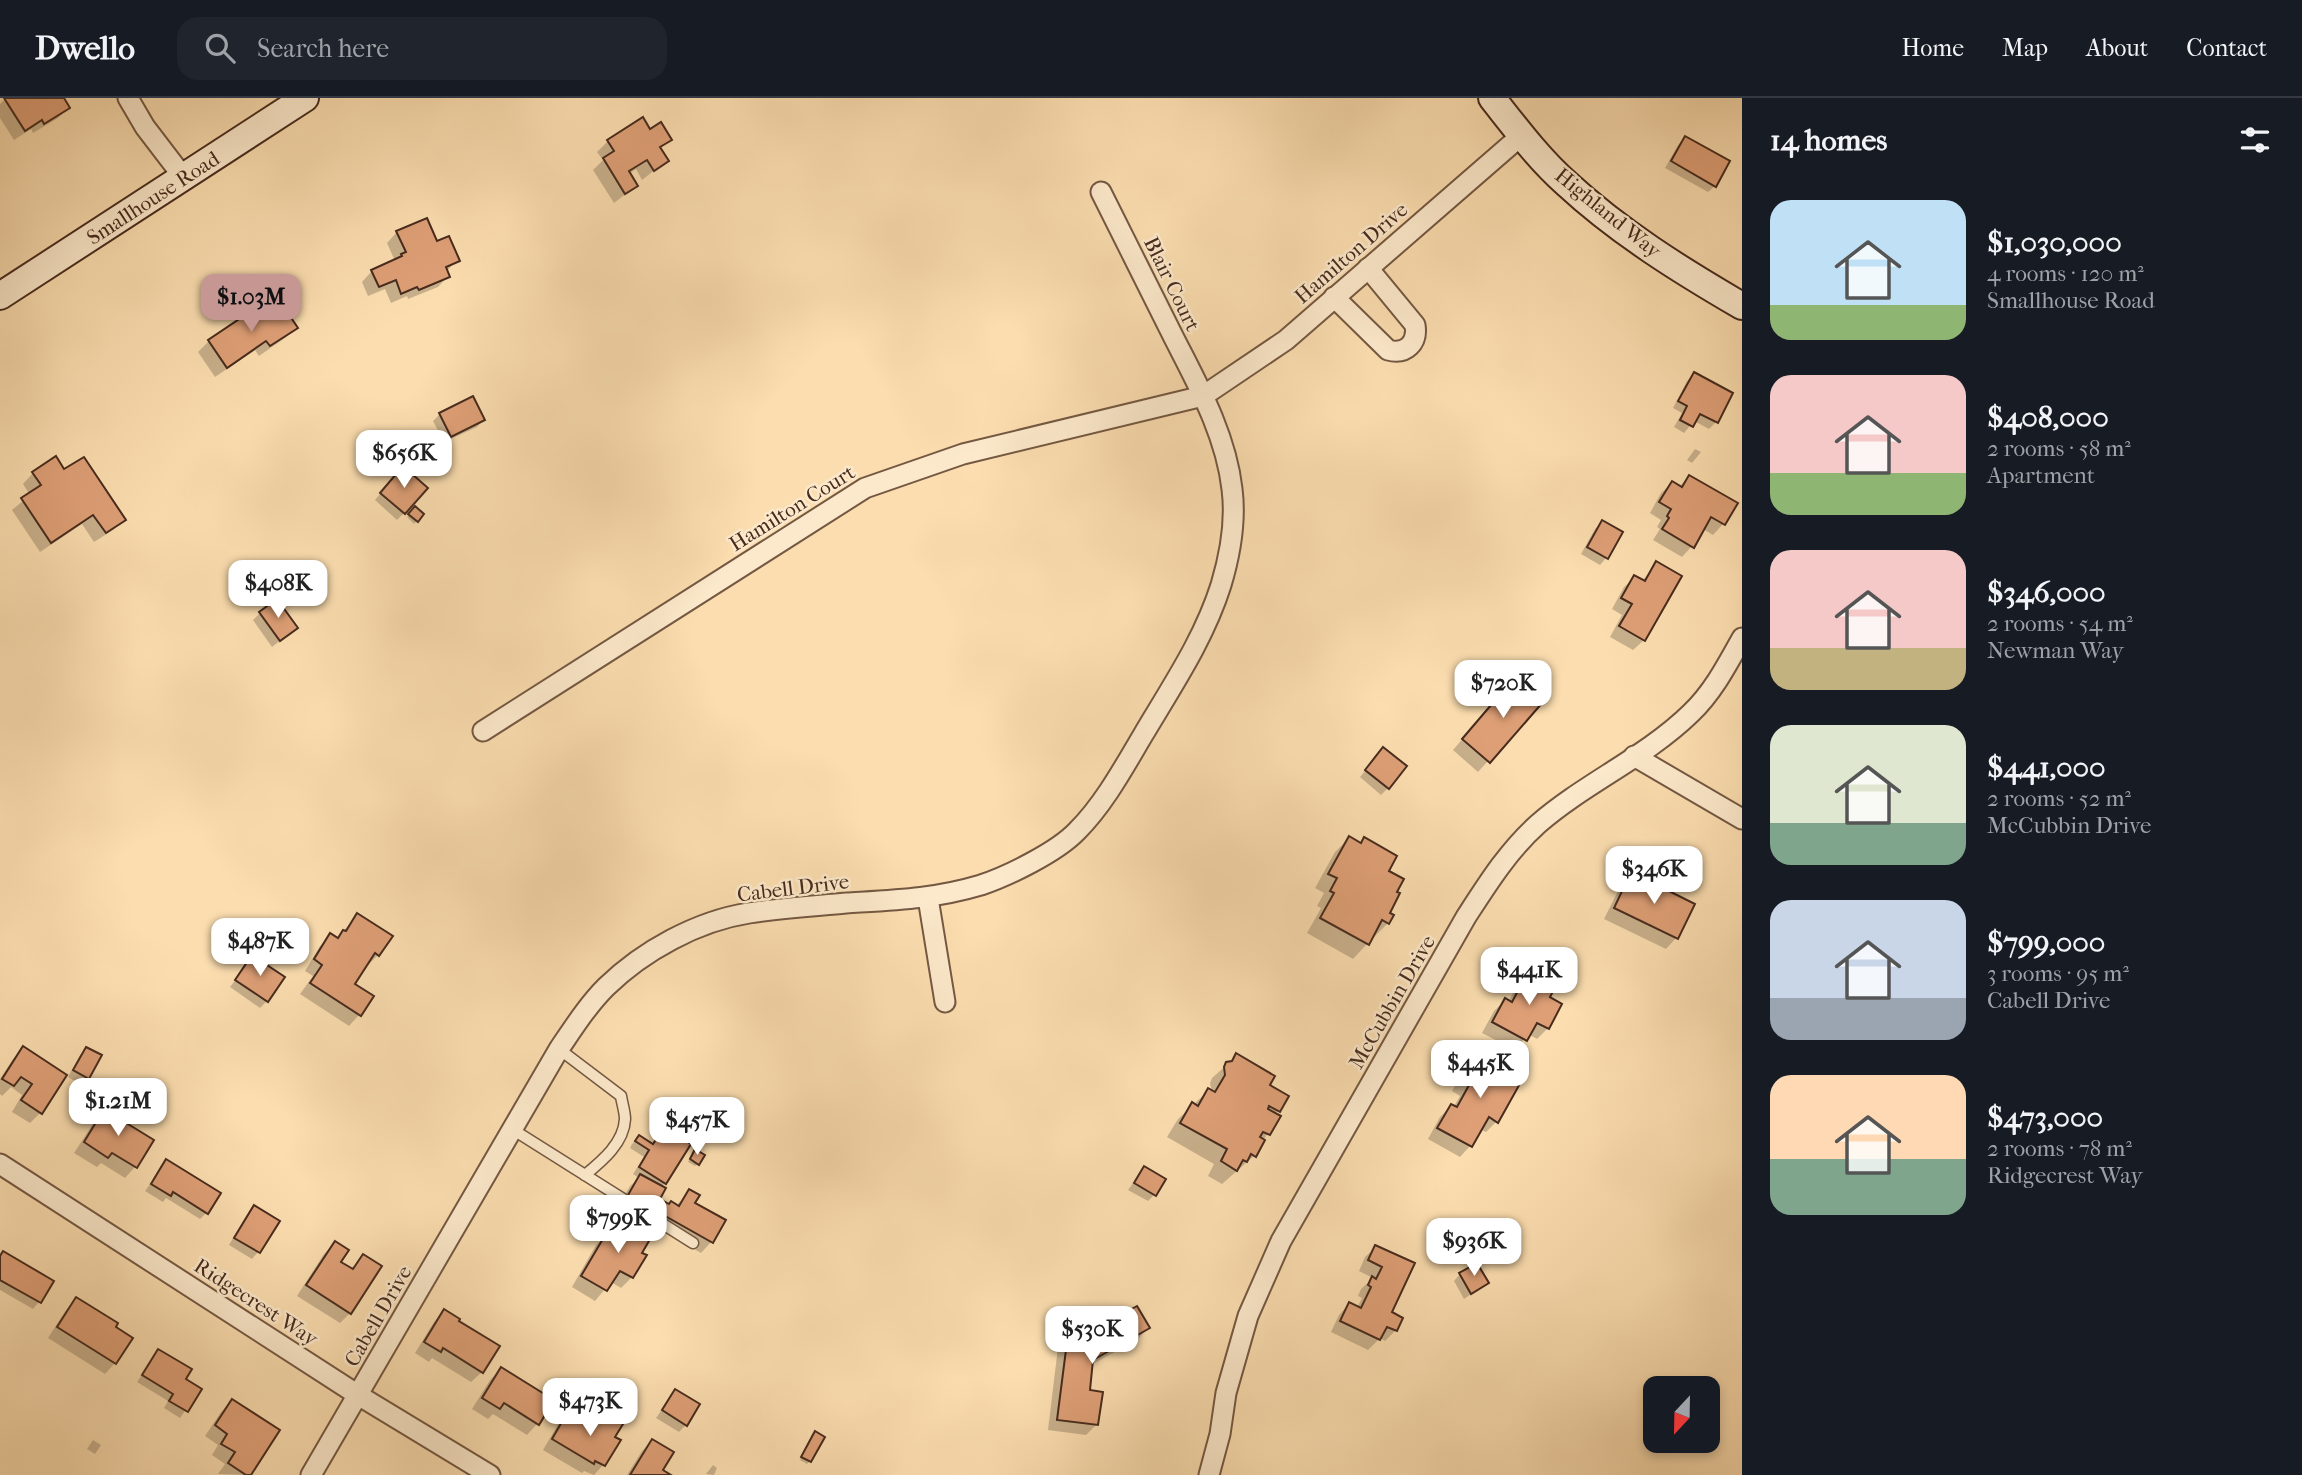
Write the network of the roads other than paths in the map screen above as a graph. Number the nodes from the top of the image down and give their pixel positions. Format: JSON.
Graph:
{"nodes":[{"id":1,"x":128,"y":98,"type":"edge"},
{"id":2,"x":305,"y":98,"type":"edge"},
{"id":3,"x":1492,"y":98,"type":"edge"},
{"id":4,"x":1522,"y":135,"type":"junction"},
{"id":5,"x":184,"y":178,"type":"junction"},
{"id":6,"x":1101,"y":192,"type":"dead end"},
{"id":7,"x":1368,"y":268,"type":"junction"},
{"id":8,"x":0,"y":296,"type":"edge"},
{"id":9,"x":1334,"y":297,"type":"junction"},
{"id":10,"x":1742,"y":306,"type":"edge"},
{"id":11,"x":1203,"y":396,"type":"junction"},
{"id":12,"x":1742,"y":638,"type":"edge"},
{"id":13,"x":483,"y":731,"type":"dead end"},
{"id":14,"x":1634,"y":756,"type":"junction"},
{"id":15,"x":1742,"y":819,"type":"edge"},
{"id":16,"x":928,"y":898,"type":"junction"},
{"id":17,"x":944,"y":1002,"type":"dead end"},
{"id":18,"x":559,"y":1049,"type":"junction"},
{"id":19,"x":512,"y":1129,"type":"junction"},
{"id":20,"x":0,"y":1164,"type":"edge"},
{"id":21,"x":585,"y":1175,"type":"junction"},
{"id":22,"x":694,"y":1243,"type":"dead end"},
{"id":23,"x":358,"y":1395,"type":"junction"},
{"id":24,"x":311,"y":1475,"type":"edge"},
{"id":25,"x":490,"y":1475,"type":"edge"},
{"id":26,"x":1209,"y":1475,"type":"edge"}],
"edges":[{"from":1,"to":5,"type":"street"},
{"from":2,"to":5,"type":"street","name":"Smallhouse Road"},
{"from":3,"to":4,"type":"street","name":"Highland Way"},
{"from":4,"to":7,"type":"street","name":"Hamilton Drive"},
{"from":4,"to":10,"type":"street","name":"Highland Way"},
{"from":5,"to":8,"type":"street","name":"Smallhouse Road"},
{"from":6,"to":11,"type":"street","name":"Blair Court"},
{"from":7,"to":9,"type":"street","name":"Hamilton Drive"},
{"from":7,"to":9,"type":"street"},
{"from":9,"to":11,"type":"street","name":"Hamilton Drive"},
{"from":11,"to":13,"type":"street","name":"Hamilton Court"},
{"from":11,"to":16,"type":"street","name":"Cabell Drive"},
{"from":12,"to":14,"type":"street","name":"McCubbin Drive"},
{"from":14,"to":15,"type":"street"},
{"from":14,"to":26,"type":"street","name":"McCubbin Drive"},
{"from":16,"to":17,"type":"street"},
{"from":16,"to":18,"type":"street","name":"Cabell Drive"},
{"from":18,"to":19,"type":"street","name":"Cabell Drive"},
{"from":18,"to":21,"type":"lane"},
{"from":19,"to":21,"type":"lane"},
{"from":19,"to":23,"type":"street","name":"Cabell Drive"},
{"from":20,"to":23,"type":"street","name":"Ridgecrest Way"},
{"from":21,"to":22,"type":"lane"},
{"from":23,"to":24,"type":"street","name":"Cabell Drive"},
{"from":23,"to":25,"type":"street","name":"Ridgecrest Way"}]}
